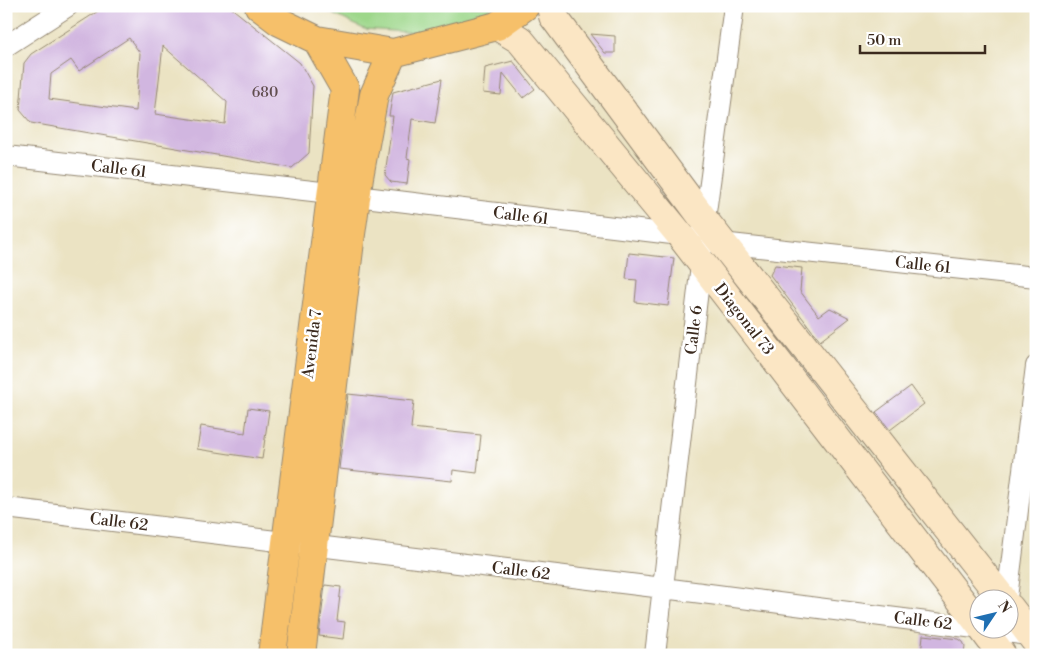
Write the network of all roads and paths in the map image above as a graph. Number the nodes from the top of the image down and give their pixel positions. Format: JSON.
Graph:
{"nodes":[{"id":1,"x":68,"y":6,"type":"edge"},
{"id":2,"x":259,"y":6,"type":"edge"},
{"id":3,"x":525,"y":6,"type":"edge"},
{"id":4,"x":734,"y":6,"type":"edge"},
{"id":5,"x":552,"y":11,"type":"edge"},
{"id":6,"x":497,"y":26,"type":"junction"},
{"id":7,"x":317,"y":40,"type":"junction"},
{"id":8,"x":520,"y":40,"type":"junction"},
{"id":9,"x":6,"y":46,"type":"edge"},
{"id":10,"x":393,"y":53,"type":"junction"},
{"id":11,"x":6,"y":156,"type":"edge"},
{"id":12,"x":344,"y":195,"type":"junction"},
{"id":13,"x":702,"y":241,"type":"junction"},
{"id":14,"x":1036,"y":277,"type":"edge"},
{"id":15,"x":1036,"y":366,"type":"edge"},
{"id":16,"x":6,"y":508,"type":"edge"},
{"id":17,"x":286,"y":543,"type":"junction"},
{"id":18,"x":314,"y":546,"type":"junction"},
{"id":19,"x":663,"y":588,"type":"junction"},
{"id":20,"x":994,"y":588,"type":"edge"},
{"id":21,"x":1008,"y":588,"type":"edge"},
{"id":22,"x":970,"y":600,"type":"edge"},
{"id":23,"x":970,"y":631,"type":"edge"},
{"id":24,"x":1020,"y":637,"type":"edge"},
{"id":25,"x":1034,"y":638,"type":"edge"},
{"id":26,"x":272,"y":655,"type":"edge"},
{"id":27,"x":301,"y":655,"type":"edge"},
{"id":28,"x":655,"y":655,"type":"edge"}],
"edges":[{"from":1,"to":9,"type":"street"},
{"from":2,"to":7,"type":"main road"},
{"from":3,"to":6,"type":"main road"},
{"from":4,"to":13,"type":"street","name":"Calle 6"},
{"from":5,"to":8,"type":"main road"},
{"from":5,"to":13,"type":"main road","name":"Diagonal 73"},
{"from":6,"to":8,"type":"main road","name":"Diagonal 73"},
{"from":6,"to":10,"type":"main road"},
{"from":7,"to":10,"type":"main road"},
{"from":7,"to":12,"type":"main road","name":"Avenida 7"},
{"from":8,"to":13,"type":"main road","name":"Diagonal 73"},
{"from":10,"to":12,"type":"main road","name":"Avenida 7"},
{"from":11,"to":12,"type":"street","name":"Calle 61"},
{"from":12,"to":13,"type":"street","name":"Calle 61"},
{"from":12,"to":17,"type":"main road","name":"Avenida 7"},
{"from":12,"to":18,"type":"main road","name":"Avenida 7"},
{"from":13,"to":14,"type":"street","name":"Calle 61"},
{"from":13,"to":19,"type":"street","name":"Calle 6"},
{"from":13,"to":20,"type":"main road","name":"Diagonal 73"},
{"from":13,"to":22,"type":"main road","name":"Diagonal 73"},
{"from":15,"to":21,"type":"street"},
{"from":16,"to":17,"type":"street","name":"Calle 62"},
{"from":17,"to":18,"type":"street","name":"Calle 62"},
{"from":17,"to":26,"type":"main road","name":"Avenida 7"},
{"from":18,"to":19,"type":"street","name":"Calle 62"},
{"from":18,"to":27,"type":"main road","name":"Avenida 7"},
{"from":19,"to":23,"type":"street","name":"Calle 62"},
{"from":19,"to":28,"type":"street","name":"Calle 6"},
{"from":24,"to":25,"type":"main road","name":"Diagonal 73"}]}
